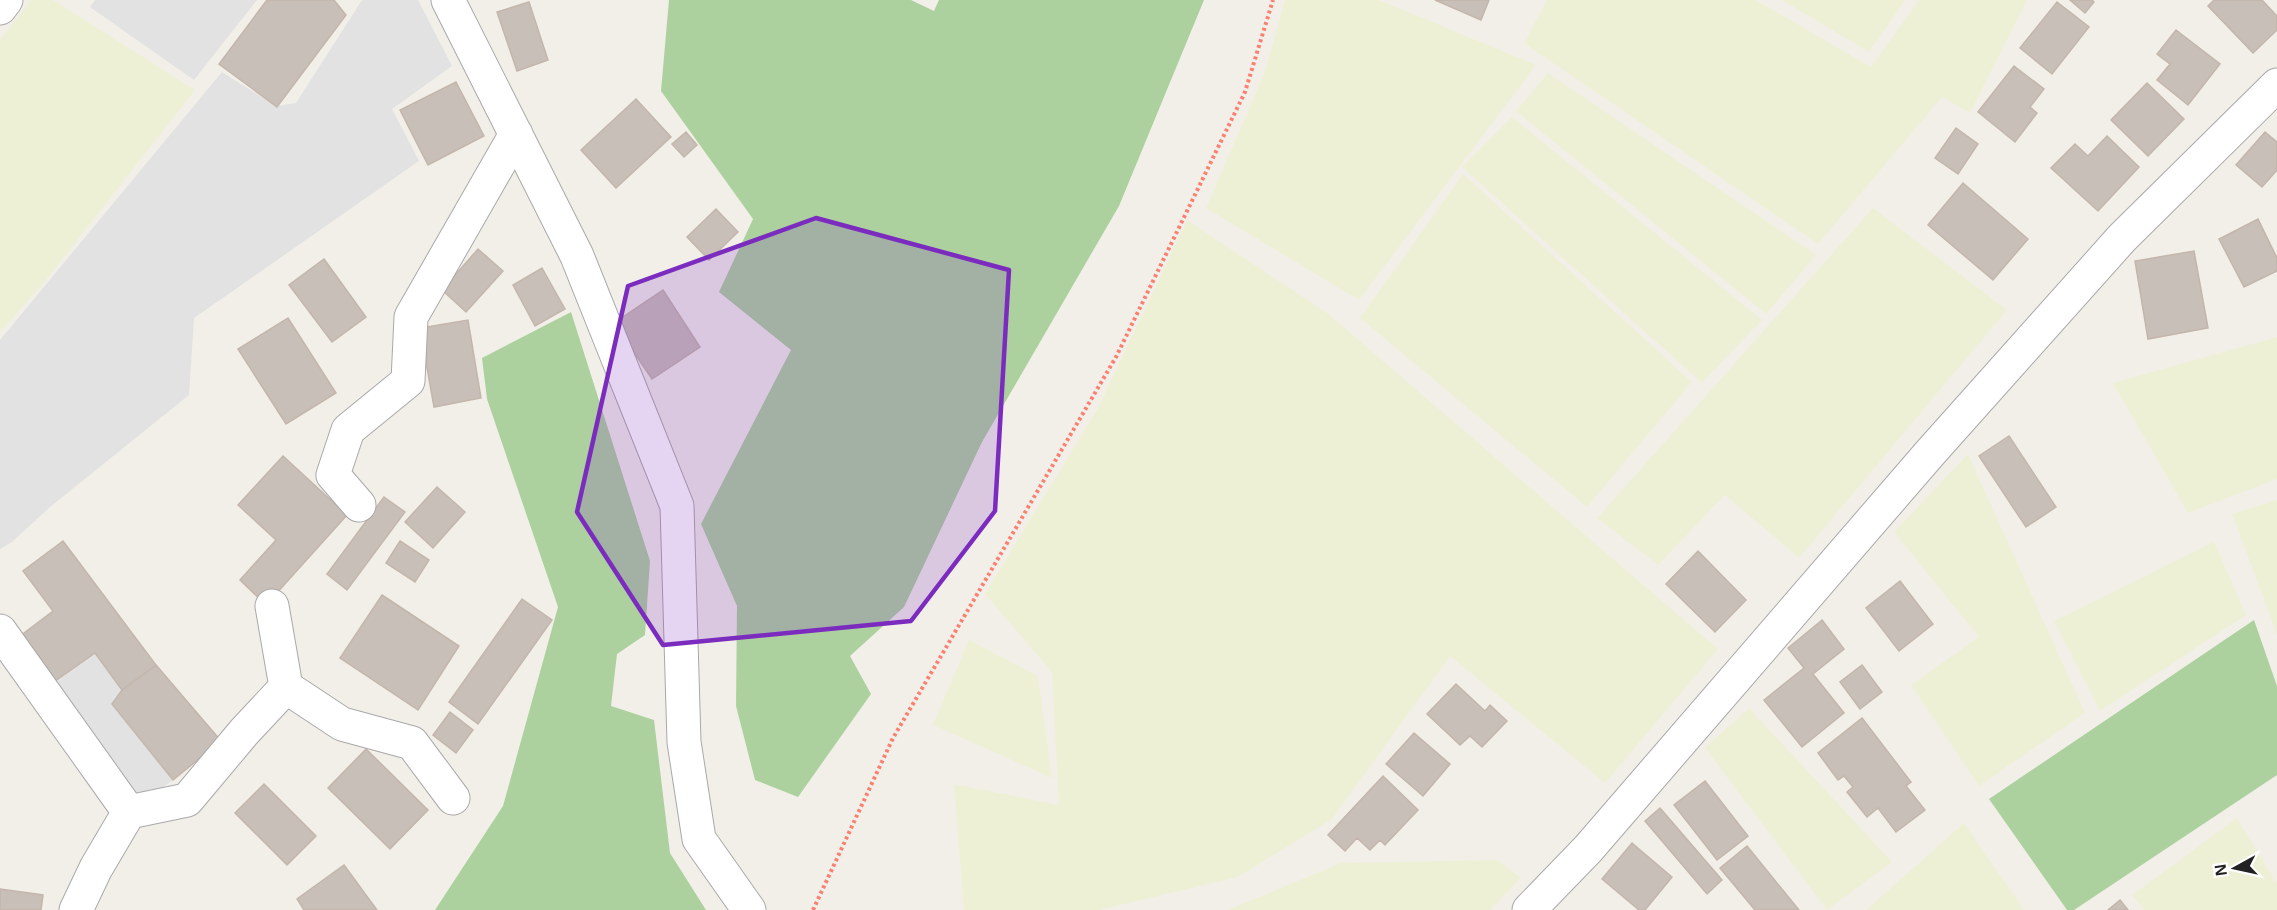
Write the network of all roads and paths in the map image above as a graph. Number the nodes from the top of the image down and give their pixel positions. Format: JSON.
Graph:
{"nodes":[{"id":1,"x":6,"y":0,"type":"edge"},
{"id":2,"x":448,"y":0,"type":"edge"},
{"id":3,"x":1272,"y":0,"type":"edge"},
{"id":4,"x":0,"y":8,"type":"edge"},
{"id":5,"x":2277,"y":85,"type":"edge"},
{"id":6,"x":516,"y":134,"type":"junction"},
{"id":7,"x":359,"y":505,"type":"dead end"},
{"id":8,"x":272,"y":606,"type":"dead end"},
{"id":9,"x":0,"y":632,"type":"edge"},
{"id":10,"x":286,"y":687,"type":"junction"},
{"id":11,"x":453,"y":798,"type":"dead end"},
{"id":12,"x":129,"y":812,"type":"junction"},
{"id":13,"x":76,"y":910,"type":"edge"},
{"id":14,"x":749,"y":910,"type":"edge"},
{"id":15,"x":813,"y":910,"type":"edge"},
{"id":16,"x":1529,"y":910,"type":"edge"}],
"edges":[{"from":1,"to":4,"type":"street"},
{"from":2,"to":6,"type":"street"},
{"from":3,"to":15,"type":"path"},
{"from":5,"to":16,"type":"street"},
{"from":6,"to":7,"type":"street"},
{"from":6,"to":14,"type":"street"},
{"from":8,"to":10,"type":"street"},
{"from":9,"to":12,"type":"street"},
{"from":10,"to":11,"type":"street"},
{"from":10,"to":12,"type":"street"},
{"from":12,"to":13,"type":"street"}]}
